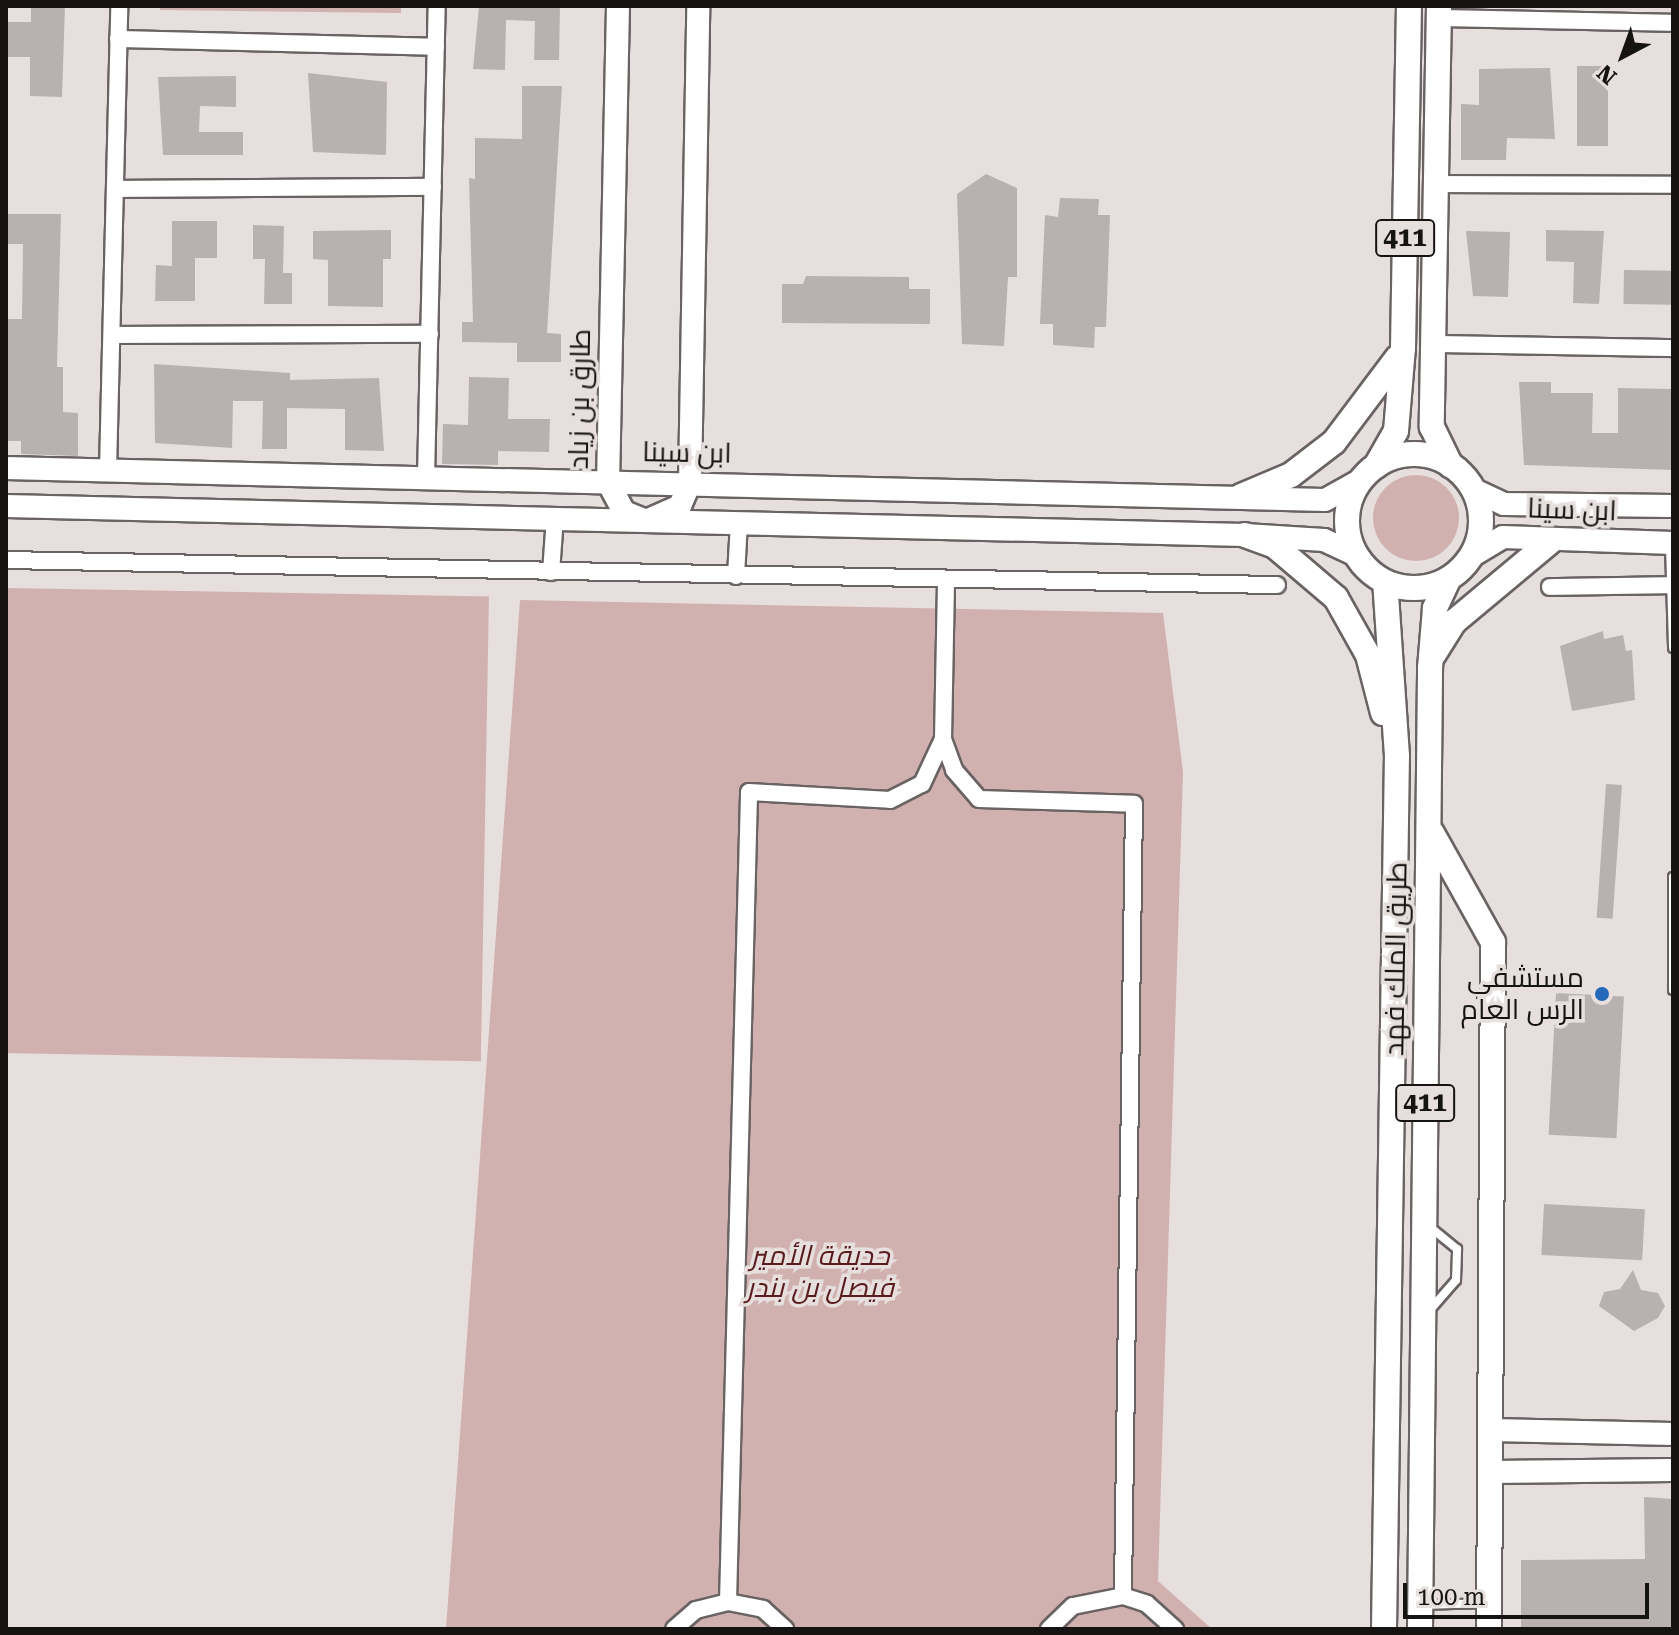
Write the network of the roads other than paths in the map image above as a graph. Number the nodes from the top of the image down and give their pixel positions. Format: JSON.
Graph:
{"nodes":[{"id":1,"x":119,"y":6,"type":"edge"},
{"id":2,"x":437,"y":6,"type":"edge"},
{"id":3,"x":618,"y":6,"type":"edge"},
{"id":4,"x":698,"y":6,"type":"edge"},
{"id":5,"x":1409,"y":6,"type":"edge"},
{"id":6,"x":1438,"y":12,"type":"edge"},
{"id":7,"x":1595,"y":14,"type":"edge"},
{"id":8,"x":1673,"y":23,"type":"edge"},
{"id":9,"x":118,"y":39,"type":"junction"},
{"id":10,"x":436,"y":47,"type":"junction"},
{"id":11,"x":1435,"y":184,"type":"junction"},
{"id":12,"x":1673,"y":185,"type":"edge"},
{"id":13,"x":433,"y":187,"type":"junction"},
{"id":14,"x":115,"y":189,"type":"junction"},
{"id":15,"x":430,"y":334,"type":"junction"},
{"id":16,"x":112,"y":335,"type":"junction"},
{"id":17,"x":1433,"y":344,"type":"junction"},
{"id":18,"x":1403,"y":348,"type":"junction"},
{"id":19,"x":1673,"y":348,"type":"edge"},
{"id":20,"x":1451,"y":466,"type":"junction"},
{"id":21,"x":6,"y":468,"type":"edge"},
{"id":22,"x":108,"y":470,"type":"junction"},
{"id":23,"x":1369,"y":473,"type":"junction"},
{"id":24,"x":426,"y":477,"type":"junction"},
{"id":25,"x":608,"y":482,"type":"junction"},
{"id":26,"x":690,"y":483,"type":"junction"},
{"id":27,"x":1474,"y":490,"type":"junction"},
{"id":28,"x":1241,"y":496,"type":"junction"},
{"id":29,"x":6,"y":506,"type":"edge"},
{"id":30,"x":1673,"y":506,"type":"edge"},
{"id":31,"x":555,"y":518,"type":"junction"},
{"id":32,"x":646,"y":521,"type":"junction"},
{"id":33,"x":739,"y":523,"type":"junction"},
{"id":34,"x":1245,"y":535,"type":"junction"},
{"id":35,"x":1551,"y":541,"type":"junction"},
{"id":36,"x":1672,"y":543,"type":"edge"},
{"id":37,"x":1356,"y":555,"type":"junction"},
{"id":38,"x":1473,"y":555,"type":"junction"},
{"id":39,"x":6,"y":560,"type":"edge"},
{"id":40,"x":551,"y":572,"type":"junction"},
{"id":41,"x":736,"y":576,"type":"junction"},
{"id":42,"x":1448,"y":580,"type":"junction"},
{"id":43,"x":946,"y":581,"type":"junction"},
{"id":44,"x":1385,"y":582,"type":"junction"},
{"id":45,"x":1277,"y":585,"type":"dead end"},
{"id":46,"x":1672,"y":585,"type":"edge"},
{"id":47,"x":1550,"y":587,"type":"dead end"},
{"id":48,"x":1673,"y":648,"type":"edge"},
{"id":49,"x":1430,"y":668,"type":"junction"},
{"id":50,"x":943,"y":739,"type":"junction"},
{"id":51,"x":1397,"y":756,"type":"junction"},
{"id":52,"x":1428,"y":812,"type":"junction"},
{"id":53,"x":1673,"y":877,"type":"edge"},
{"id":54,"x":1673,"y":990,"type":"edge"},
{"id":55,"x":1424,"y":1222,"type":"junction"},
{"id":56,"x":1423,"y":1317,"type":"junction"},
{"id":57,"x":1492,"y":1430,"type":"junction"},
{"id":58,"x":1673,"y":1434,"type":"edge"},
{"id":59,"x":1673,"y":1470,"type":"edge"},
{"id":60,"x":1491,"y":1472,"type":"junction"},
{"id":61,"x":1123,"y":1596,"type":"junction"},
{"id":62,"x":728,"y":1602,"type":"junction"},
{"id":63,"x":1490,"y":1602,"type":"junction"},
{"id":64,"x":1420,"y":1617,"type":"edge"},
{"id":65,"x":674,"y":1629,"type":"edge"},
{"id":66,"x":785,"y":1629,"type":"edge"},
{"id":67,"x":1049,"y":1629,"type":"edge"},
{"id":68,"x":1175,"y":1629,"type":"edge"},
{"id":69,"x":1384,"y":1629,"type":"edge"},
{"id":70,"x":1489,"y":1629,"type":"edge"}],
"edges":[{"from":1,"to":9,"type":"street"},
{"from":2,"to":10,"type":"street"},
{"from":3,"to":25,"type":"street","name":"طارق بن زياد"},
{"from":4,"to":26,"type":"street"},
{"from":5,"to":18,"type":"main road","number":"411"},
{"from":6,"to":7,"type":"street"},
{"from":6,"to":11,"type":"main road","number":"411"},
{"from":7,"to":8,"type":"street"},
{"from":9,"to":10,"type":"street"},
{"from":9,"to":14,"type":"street"},
{"from":10,"to":13,"type":"street"},
{"from":11,"to":12,"type":"street"},
{"from":11,"to":17,"type":"main road","number":"411"},
{"from":13,"to":14,"type":"street"},
{"from":13,"to":15,"type":"street"},
{"from":14,"to":16,"type":"street"},
{"from":15,"to":16,"type":"street"},
{"from":15,"to":24,"type":"street"},
{"from":16,"to":22,"type":"street"},
{"from":17,"to":19,"type":"street"},
{"from":17,"to":20,"type":"main road","number":"411"},
{"from":18,"to":23,"type":"main road","number":"411"},
{"from":18,"to":28,"type":"main road"},
{"from":20,"to":23,"type":"main road","number":"411"},
{"from":20,"to":27,"type":"main road","number":"411"},
{"from":21,"to":22,"type":"street","name":"ابن سينا"},
{"from":22,"to":24,"type":"street","name":"ابن سينا"},
{"from":23,"to":28,"type":"street","name":"ابن سينا"},
{"from":23,"to":37,"type":"main road","number":"411"},
{"from":24,"to":25,"type":"street","name":"ابن سينا"},
{"from":25,"to":26,"type":"street","name":"ابن سينا"},
{"from":25,"to":32,"type":"street","name":"طارق بن زياد"},
{"from":26,"to":28,"type":"street","name":"ابن سينا"},
{"from":26,"to":32,"type":"street"},
{"from":27,"to":30,"type":"street","name":"ابن سينا"},
{"from":27,"to":38,"type":"main road"},
{"from":29,"to":31,"type":"street"},
{"from":31,"to":32,"type":"street"},
{"from":31,"to":40,"type":"street"},
{"from":32,"to":33,"type":"street"},
{"from":33,"to":34,"type":"street"},
{"from":33,"to":41,"type":"street"},
{"from":34,"to":37,"type":"street"},
{"from":34,"to":51,"type":"main road"},
{"from":35,"to":36,"type":"street","name":"ابن سينا"},
{"from":35,"to":38,"type":"street","name":"ابن سينا"},
{"from":35,"to":49,"type":"main road"},
{"from":36,"to":46,"type":"lane"},
{"from":37,"to":44,"type":"main road"},
{"from":38,"to":42,"type":"main road","number":"411"},
{"from":39,"to":40,"type":"street"},
{"from":40,"to":41,"type":"street"},
{"from":41,"to":43,"type":"street"},
{"from":42,"to":44,"type":"main road"},
{"from":42,"to":49,"type":"main road","name":"طريق الملك فهد","number":"411"},
{"from":43,"to":45,"type":"street"},
{"from":43,"to":50,"type":"street"},
{"from":44,"to":51,"type":"main road","name":"طريق الملك فهد","number":"411"},
{"from":46,"to":47,"type":"street"},
{"from":46,"to":48,"type":"lane"},
{"from":49,"to":52,"type":"main road","name":"طريق الملك فهد","number":"411"},
{"from":50,"to":61,"type":"street"},
{"from":50,"to":62,"type":"street"},
{"from":51,"to":69,"type":"main road","name":"طريق الملك فهد","number":"411"},
{"from":52,"to":55,"type":"main road","name":"طريق الملك فهد","number":"411"},
{"from":52,"to":57,"type":"main road"},
{"from":53,"to":54,"type":"lane"},
{"from":55,"to":56,"type":"main road","name":"طريق الملك فهد","number":"411"},
{"from":55,"to":56,"type":"lane"},
{"from":56,"to":64,"type":"main road","name":"طريق الملك فهد","number":"411"},
{"from":57,"to":58,"type":"street"},
{"from":57,"to":60,"type":"main road"},
{"from":59,"to":60,"type":"street"},
{"from":60,"to":63,"type":"main road"},
{"from":61,"to":67,"type":"street"},
{"from":61,"to":68,"type":"street"},
{"from":62,"to":65,"type":"street"},
{"from":62,"to":66,"type":"street"},
{"from":63,"to":64,"type":"lane"},
{"from":63,"to":70,"type":"main road"}]}
